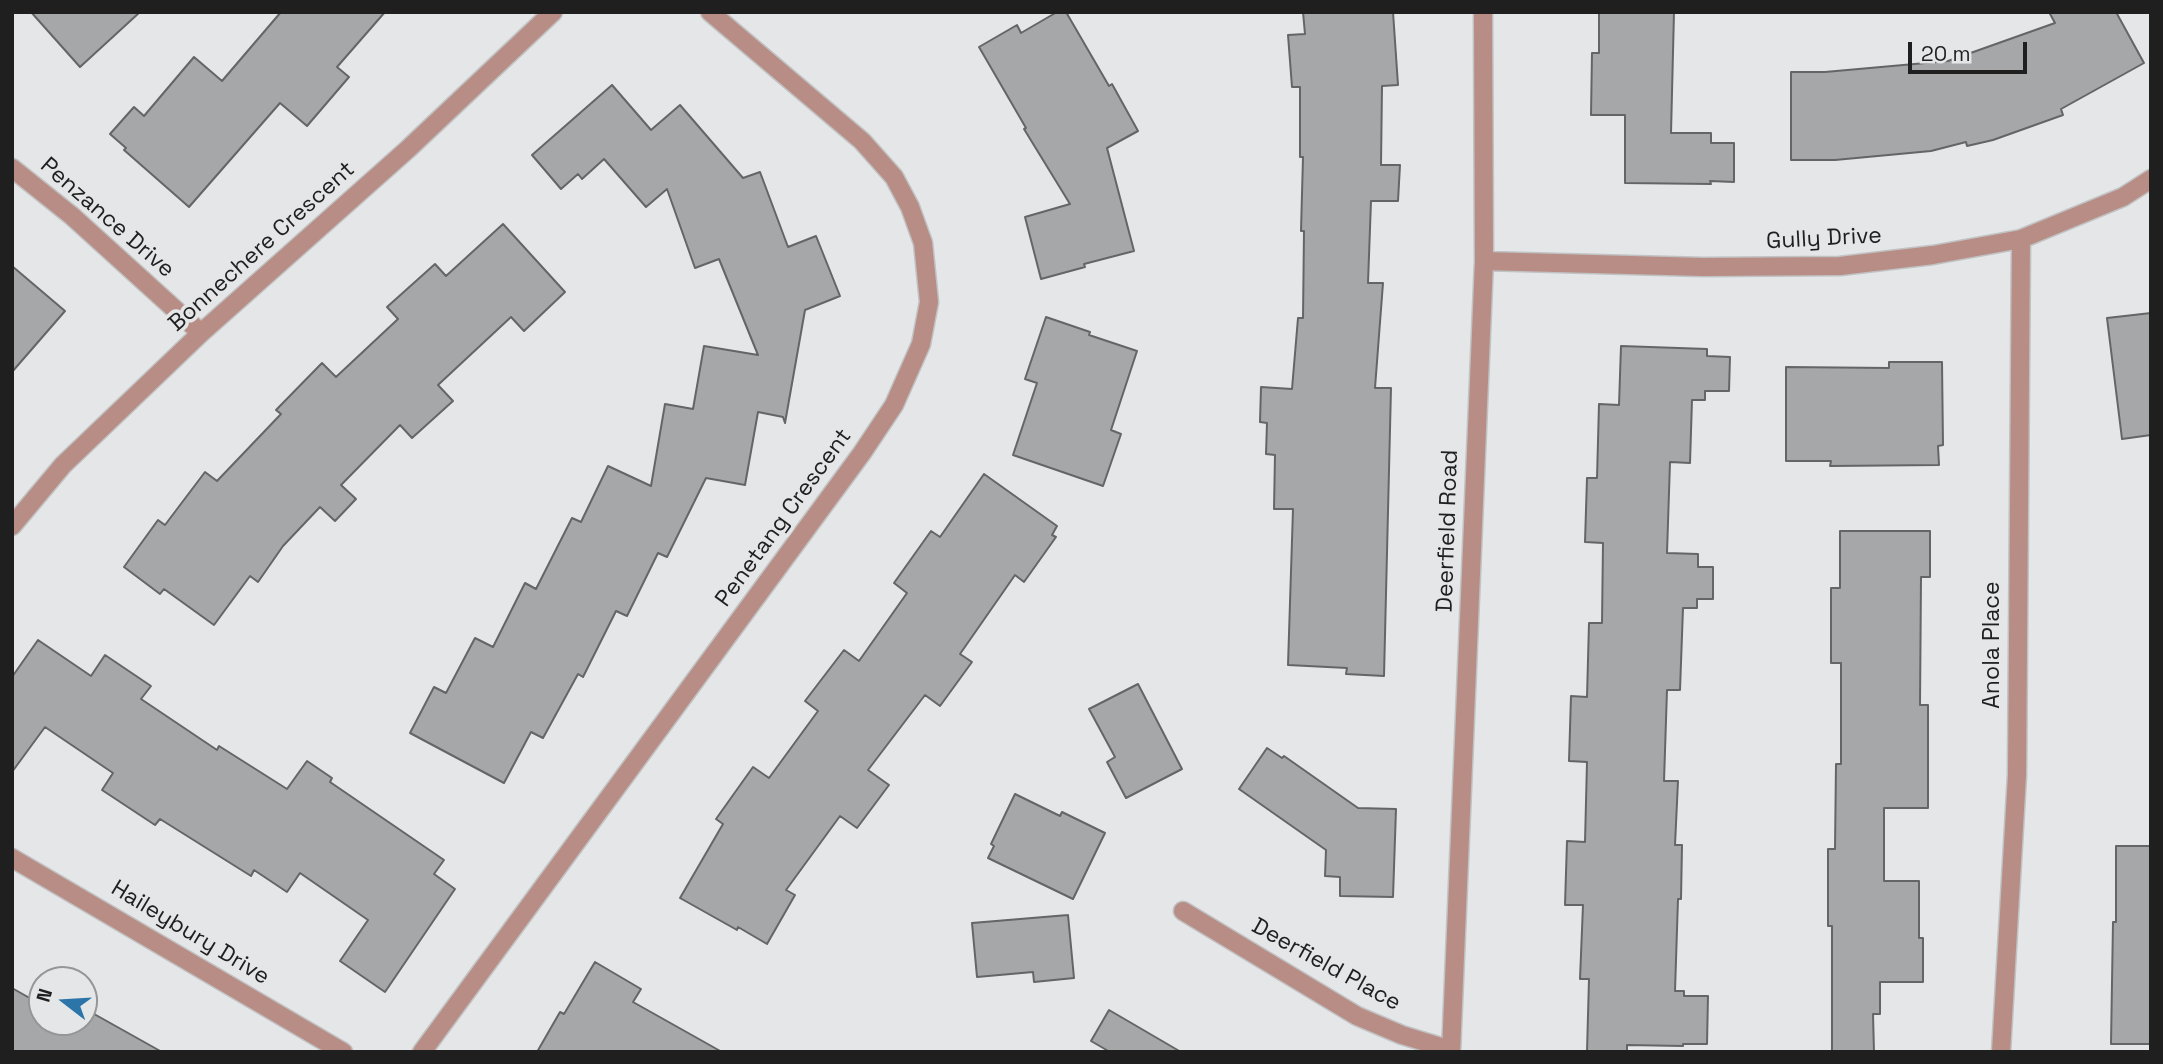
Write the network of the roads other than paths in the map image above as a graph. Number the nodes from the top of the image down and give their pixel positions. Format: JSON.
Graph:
{"nodes":[{"id":1,"x":553,"y":12,"type":"edge"},
{"id":2,"x":710,"y":12,"type":"edge"},
{"id":3,"x":1483,"y":12,"type":"edge"},
{"id":4,"x":12,"y":168,"type":"edge"},
{"id":5,"x":2151,"y":179,"type":"edge"},
{"id":6,"x":2021,"y":239,"type":"junction"},
{"id":7,"x":1484,"y":261,"type":"junction"},
{"id":8,"x":201,"y":333,"type":"junction"},
{"id":9,"x":12,"y":527,"type":"edge"},
{"id":10,"x":12,"y":858,"type":"edge"},
{"id":11,"x":1184,"y":911,"type":"dead end"},
{"id":12,"x":1451,"y":1051,"type":"edge"},
{"id":13,"x":343,"y":1052,"type":"edge"},
{"id":14,"x":422,"y":1052,"type":"edge"},
{"id":15,"x":2001,"y":1052,"type":"edge"}],
"edges":[{"from":1,"to":8,"type":"street","name":"Bonnechere Crescent"},
{"from":2,"to":14,"type":"street","name":"Penetang Crescent"},
{"from":3,"to":7,"type":"street","name":"Deerfield Road"},
{"from":4,"to":8,"type":"street","name":"Penzance Drive"},
{"from":5,"to":6,"type":"street","name":"Gully Drive"},
{"from":6,"to":7,"type":"street","name":"Gully Drive"},
{"from":6,"to":15,"type":"street","name":"Anola Place"},
{"from":7,"to":12,"type":"street","name":"Deerfield Road"},
{"from":8,"to":9,"type":"street","name":"Bonnechere Crescent"},
{"from":10,"to":13,"type":"street","name":"Haileybury Drive"},
{"from":11,"to":12,"type":"street","name":"Deerfield Place"}]}
